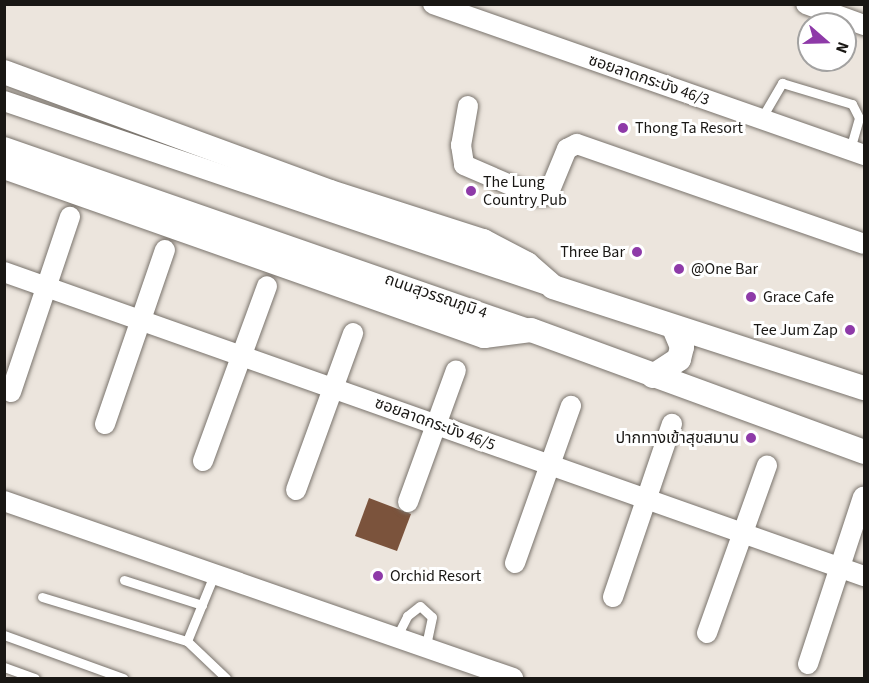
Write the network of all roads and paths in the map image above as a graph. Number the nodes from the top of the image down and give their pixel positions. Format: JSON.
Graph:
{"nodes":[{"id":1,"x":433,"y":4,"type":"edge"},
{"id":2,"x":806,"y":4,"type":"edge"},
{"id":3,"x":864,"y":26,"type":"edge"},
{"id":4,"x":4,"y":72,"type":"edge"},
{"id":5,"x":4,"y":101,"type":"edge"},
{"id":6,"x":468,"y":106,"type":"dead end"},
{"id":7,"x":760,"y":119,"type":"junction"},
{"id":8,"x":4,"y":147,"type":"edge"},
{"id":9,"x":857,"y":153,"type":"edge"},
{"id":10,"x":4,"y":167,"type":"edge"},
{"id":11,"x":70,"y":217,"type":"dead end"},
{"id":12,"x":864,"y":244,"type":"edge"},
{"id":13,"x":165,"y":250,"type":"dead end"},
{"id":14,"x":4,"y":272,"type":"edge"},
{"id":15,"x":47,"y":286,"type":"junction"},
{"id":16,"x":267,"y":286,"type":"dead end"},
{"id":17,"x":553,"y":287,"type":"junction"},
{"id":18,"x":141,"y":318,"type":"junction"},
{"id":19,"x":674,"y":328,"type":"junction"},
{"id":20,"x":531,"y":330,"type":"junction"},
{"id":21,"x":353,"y":333,"type":"dead end"},
{"id":22,"x":241,"y":354,"type":"junction"},
{"id":23,"x":456,"y":370,"type":"dead end"},
{"id":24,"x":653,"y":376,"type":"junction"},
{"id":25,"x":861,"y":385,"type":"edge"},
{"id":26,"x":333,"y":387,"type":"junction"},
{"id":27,"x":11,"y":392,"type":"dead end"},
{"id":28,"x":571,"y":406,"type":"dead end"},
{"id":29,"x":105,"y":424,"type":"dead end"},
{"id":30,"x":672,"y":424,"type":"dead end"},
{"id":31,"x":436,"y":425,"type":"junction"},
{"id":32,"x":864,"y":452,"type":"edge"},
{"id":33,"x":203,"y":461,"type":"dead end"},
{"id":34,"x":549,"y":465,"type":"junction"},
{"id":35,"x":766,"y":465,"type":"dead end"},
{"id":36,"x":296,"y":490,"type":"dead end"},
{"id":37,"x":863,"y":497,"type":"edge"},
{"id":38,"x":645,"y":500,"type":"junction"},
{"id":39,"x":4,"y":501,"type":"edge"},
{"id":40,"x":408,"y":502,"type":"dead end"},
{"id":41,"x":741,"y":535,"type":"junction"},
{"id":42,"x":515,"y":563,"type":"dead end"},
{"id":43,"x":840,"y":567,"type":"junction"},
{"id":44,"x":214,"y":575,"type":"junction"},
{"id":45,"x":864,"y":576,"type":"edge"},
{"id":46,"x":124,"y":580,"type":"dead end"},
{"id":47,"x":42,"y":597,"type":"dead end"},
{"id":48,"x":613,"y":597,"type":"dead end"},
{"id":49,"x":202,"y":605,"type":"junction"},
{"id":50,"x":707,"y":633,"type":"dead end"},
{"id":51,"x":4,"y":635,"type":"edge"},
{"id":52,"x":396,"y":639,"type":"junction"},
{"id":53,"x":187,"y":641,"type":"junction"},
{"id":54,"x":425,"y":649,"type":"junction"},
{"id":55,"x":807,"y":664,"type":"dead end"},
{"id":56,"x":4,"y":667,"type":"edge"},
{"id":57,"x":35,"y":678,"type":"edge"},
{"id":58,"x":123,"y":678,"type":"edge"},
{"id":59,"x":226,"y":678,"type":"edge"},
{"id":60,"x":513,"y":678,"type":"edge"}],
"edges":[{"from":1,"to":7,"type":"street","name":"ซอยลาดกระบัง 46/3"},
{"from":2,"to":3,"type":"street"},
{"from":4,"to":17,"type":"street"},
{"from":5,"to":17,"type":"street"},
{"from":6,"to":12,"type":"street"},
{"from":7,"to":9,"type":"street","name":"ซอยลาดกระบัง 46/3"},
{"from":7,"to":9,"type":"lane"},
{"from":8,"to":20,"type":"street","name":"ถนนสุวรรณภูมิ 4"},
{"from":10,"to":20,"type":"street"},
{"from":11,"to":15,"type":"street"},
{"from":13,"to":18,"type":"street"},
{"from":14,"to":15,"type":"street","name":"ซอยลาดกระบัง 46/5"},
{"from":15,"to":18,"type":"street","name":"ซอยลาดกระบัง 46/5"},
{"from":15,"to":27,"type":"street"},
{"from":16,"to":22,"type":"street"},
{"from":17,"to":19,"type":"street"},
{"from":18,"to":22,"type":"street","name":"ซอยลาดกระบัง 46/5"},
{"from":18,"to":29,"type":"street"},
{"from":19,"to":24,"type":"street"},
{"from":19,"to":25,"type":"street"},
{"from":20,"to":24,"type":"street","name":"ถนนสุวรรณภูมิ 4"},
{"from":21,"to":26,"type":"street"},
{"from":22,"to":26,"type":"street","name":"ซอยลาดกระบัง 46/5"},
{"from":22,"to":33,"type":"street"},
{"from":23,"to":31,"type":"street"},
{"from":24,"to":32,"type":"street","name":"ถนนสุวรรณภูมิ 4"},
{"from":26,"to":31,"type":"street","name":"ซอยลาดกระบัง 46/5"},
{"from":26,"to":36,"type":"street"},
{"from":28,"to":34,"type":"street"},
{"from":30,"to":38,"type":"street"},
{"from":31,"to":34,"type":"street","name":"ซอยลาดกระบัง 46/5"},
{"from":31,"to":40,"type":"street"},
{"from":34,"to":38,"type":"street","name":"ซอยลาดกระบัง 46/5"},
{"from":34,"to":42,"type":"street"},
{"from":35,"to":41,"type":"street"},
{"from":37,"to":43,"type":"street"},
{"from":38,"to":41,"type":"street","name":"ซอยลาดกระบัง 46/5"},
{"from":38,"to":48,"type":"street"},
{"from":39,"to":44,"type":"street"},
{"from":41,"to":43,"type":"street","name":"ซอยลาดกระบัง 46/5"},
{"from":41,"to":50,"type":"street"},
{"from":43,"to":45,"type":"street","name":"ซอยลาดกระบัง 46/5"},
{"from":43,"to":55,"type":"street"},
{"from":44,"to":49,"type":"lane"},
{"from":44,"to":52,"type":"street"},
{"from":46,"to":49,"type":"lane"},
{"from":47,"to":53,"type":"lane"},
{"from":49,"to":53,"type":"lane"},
{"from":51,"to":58,"type":"lane"},
{"from":52,"to":54,"type":"street"},
{"from":52,"to":54,"type":"lane"},
{"from":53,"to":59,"type":"lane"},
{"from":54,"to":60,"type":"street"},
{"from":56,"to":57,"type":"lane"}]}
